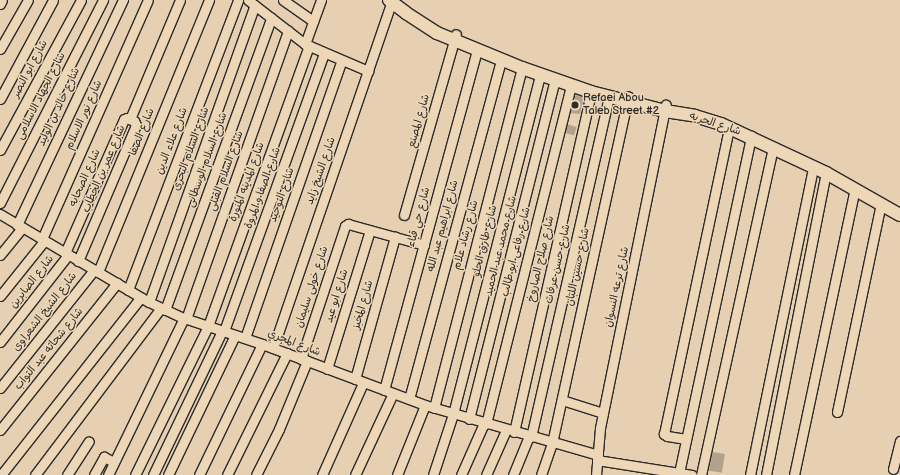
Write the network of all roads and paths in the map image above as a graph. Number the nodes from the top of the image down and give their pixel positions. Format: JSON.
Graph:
{"nodes":[{"id":1,"x":2,"y":0,"type":"edge"},
{"id":2,"x":28,"y":0,"type":"edge"},
{"id":3,"x":53,"y":0,"type":"edge"},
{"id":4,"x":81,"y":0,"type":"edge"},
{"id":5,"x":103,"y":0,"type":"edge"},
{"id":6,"x":123,"y":0,"type":"edge"},
{"id":7,"x":148,"y":0,"type":"edge"},
{"id":8,"x":180,"y":0,"type":"edge"},
{"id":9,"x":209,"y":0,"type":"edge"},
{"id":10,"x":238,"y":0,"type":"edge"},
{"id":11,"x":283,"y":0,"type":"edge"},
{"id":12,"x":321,"y":0,"type":"edge"},
{"id":13,"x":393,"y":0,"type":"edge"},
{"id":14,"x":252,"y":3,"type":"edge"},
{"id":15,"x":0,"y":4,"type":"edge"},
{"id":16,"x":271,"y":18,"type":"junction"},
{"id":17,"x":313,"y":21,"type":"junction"},
{"id":18,"x":288,"y":31,"type":"junction"},
{"id":19,"x":455,"y":38,"type":"junction"},
{"id":20,"x":307,"y":45,"type":"junction"},
{"id":21,"x":0,"y":49,"type":"edge"},
{"id":22,"x":477,"y":51,"type":"junction"},
{"id":23,"x":324,"y":53,"type":"junction"},
{"id":24,"x":342,"y":60,"type":"junction"},
{"id":25,"x":501,"y":60,"type":"junction"},
{"id":26,"x":522,"y":68,"type":"junction"},
{"id":27,"x":368,"y":71,"type":"junction"},
{"id":28,"x":540,"y":74,"type":"junction"},
{"id":29,"x":555,"y":80,"type":"junction"},
{"id":30,"x":571,"y":85,"type":"junction"},
{"id":31,"x":591,"y":92,"type":"junction"},
{"id":32,"x":609,"y":97,"type":"junction"},
{"id":33,"x":0,"y":99,"type":"edge"},
{"id":34,"x":627,"y":99,"type":"junction"},
{"id":35,"x":666,"y":108,"type":"junction"},
{"id":36,"x":130,"y":119,"type":"junction"},
{"id":37,"x":729,"y":127,"type":"junction"},
{"id":38,"x":751,"y":136,"type":"junction"},
{"id":39,"x":772,"y":147,"type":"junction"},
{"id":40,"x":0,"y":150,"type":"edge"},
{"id":41,"x":813,"y":166,"type":"junction"},
{"id":42,"x":826,"y":173,"type":"junction"},
{"id":43,"x":855,"y":189,"type":"junction"},
{"id":44,"x":0,"y":203,"type":"edge"},
{"id":45,"x":880,"y":204,"type":"junction"},
{"id":46,"x":900,"y":206,"type":"edge"},
{"id":47,"x":0,"y":214,"type":"edge"},
{"id":48,"x":404,"y":215,"type":"dead end"},
{"id":49,"x":900,"y":215,"type":"edge"},
{"id":50,"x":20,"y":226,"type":"junction"},
{"id":51,"x":370,"y":230,"type":"junction"},
{"id":52,"x":395,"y":237,"type":"junction"},
{"id":53,"x":43,"y":240,"type":"junction"},
{"id":54,"x":424,"y":245,"type":"junction"},
{"id":55,"x":67,"y":254,"type":"junction"},
{"id":56,"x":0,"y":255,"type":"edge"},
{"id":57,"x":78,"y":261,"type":"junction"},
{"id":58,"x":96,"y":271,"type":"junction"},
{"id":59,"x":117,"y":283,"type":"junction"},
{"id":60,"x":128,"y":290,"type":"junction"},
{"id":61,"x":0,"y":296,"type":"edge"},
{"id":62,"x":145,"y":299,"type":"junction"},
{"id":63,"x":163,"y":309,"type":"junction"},
{"id":64,"x":185,"y":318,"type":"junction"},
{"id":65,"x":208,"y":326,"type":"junction"},
{"id":66,"x":223,"y":331,"type":"junction"},
{"id":67,"x":235,"y":335,"type":"junction"},
{"id":68,"x":245,"y":338,"type":"junction"},
{"id":69,"x":0,"y":342,"type":"edge"},
{"id":70,"x":262,"y":344,"type":"junction"},
{"id":71,"x":274,"y":348,"type":"junction"},
{"id":72,"x":287,"y":354,"type":"junction"},
{"id":73,"x":304,"y":360,"type":"junction"},
{"id":74,"x":327,"y":369,"type":"junction"},
{"id":75,"x":359,"y":381,"type":"junction"},
{"id":76,"x":0,"y":388,"type":"edge"},
{"id":77,"x":388,"y":392,"type":"junction"},
{"id":78,"x":409,"y":399,"type":"junction"},
{"id":79,"x":562,"y":400,"type":"junction"},
{"id":80,"x":429,"y":406,"type":"junction"},
{"id":81,"x":603,"y":412,"type":"junction"},
{"id":82,"x":837,"y":412,"type":"dead end"},
{"id":83,"x":453,"y":414,"type":"junction"},
{"id":84,"x":469,"y":419,"type":"junction"},
{"id":85,"x":485,"y":423,"type":"junction"},
{"id":86,"x":0,"y":430,"type":"edge"},
{"id":87,"x":510,"y":431,"type":"junction"},
{"id":88,"x":530,"y":436,"type":"junction"},
{"id":89,"x":686,"y":439,"type":"junction"},
{"id":90,"x":89,"y":440,"type":"dead end"},
{"id":91,"x":900,"y":441,"type":"edge"},
{"id":92,"x":552,"y":443,"type":"junction"},
{"id":93,"x":597,"y":458,"type":"junction"},
{"id":94,"x":114,"y":462,"type":"junction"},
{"id":95,"x":893,"y":469,"type":"dead end"},
{"id":96,"x":679,"y":473,"type":"junction"},
{"id":97,"x":1,"y":475,"type":"edge"},
{"id":98,"x":35,"y":475,"type":"edge"},
{"id":99,"x":67,"y":475,"type":"edge"},
{"id":100,"x":94,"y":475,"type":"edge"},
{"id":101,"x":108,"y":475,"type":"edge"},
{"id":102,"x":135,"y":475,"type":"edge"},
{"id":103,"x":153,"y":475,"type":"edge"},
{"id":104,"x":168,"y":475,"type":"edge"},
{"id":105,"x":199,"y":475,"type":"edge"},
{"id":106,"x":227,"y":475,"type":"edge"},
{"id":107,"x":256,"y":475,"type":"edge"},
{"id":108,"x":322,"y":475,"type":"edge"},
{"id":109,"x":355,"y":475,"type":"edge"},
{"id":110,"x":397,"y":475,"type":"edge"},
{"id":111,"x":433,"y":475,"type":"edge"},
{"id":112,"x":461,"y":475,"type":"edge"},
{"id":113,"x":486,"y":475,"type":"edge"},
{"id":114,"x":513,"y":475,"type":"edge"},
{"id":115,"x":540,"y":475,"type":"edge"},
{"id":116,"x":596,"y":475,"type":"edge"},
{"id":117,"x":692,"y":475,"type":"edge"},
{"id":118,"x":701,"y":475,"type":"edge"},
{"id":119,"x":750,"y":475,"type":"edge"},
{"id":120,"x":766,"y":475,"type":"edge"},
{"id":121,"x":794,"y":475,"type":"edge"}],
"edges":[{"from":1,"to":15,"type":"street"},
{"from":2,"to":21,"type":"street"},
{"from":3,"to":33,"type":"street"},
{"from":4,"to":40,"type":"street","name":"شارع ابو النصر"},
{"from":5,"to":44,"type":"street","name":"شارع الجهاد الاسلامى"},
{"from":6,"to":50,"type":"street","name":"شارع خالد بن الوليد"},
{"from":7,"to":53,"type":"street","name":"شارع نور الاسلام"},
{"from":8,"to":36,"type":"street","name":"شارع عمر بن الخطاب"},
{"from":9,"to":58,"type":"street","name":"شارع الصفا"},
{"from":10,"to":60,"type":"street","name":"شارع علاء الدين"},
{"from":11,"to":17,"type":"street"},
{"from":12,"to":17,"type":"street","name":"شارع المدينه المنورة"},
{"from":13,"to":19,"type":"main road","name":"شارع الحريه"},
{"from":13,"to":27,"type":"street","name":"شارع الشيخ زايد"},
{"from":14,"to":16,"type":"street"},
{"from":14,"to":62,"type":"street","name":"شارع السلام البحرى"},
{"from":16,"to":18,"type":"street"},
{"from":16,"to":63,"type":"street","name":"شارع السلام الوسطانى"},
{"from":17,"to":20,"type":"street","name":"شارع المدينه المنورة"},
{"from":18,"to":20,"type":"street"},
{"from":18,"to":64,"type":"street","name":"شارع السلام القبلى"},
{"from":19,"to":22,"type":"main road","name":"شارع الحريه"},
{"from":19,"to":34,"type":"main road","name":"شارع الحريه"},
{"from":19,"to":48,"type":"street","name":"شارع المصنع"},
{"from":20,"to":23,"type":"street"},
{"from":20,"to":65,"type":"street","name":"شارع المدينه المنورة"},
{"from":22,"to":25,"type":"main road","name":"شارع الحريه"},
{"from":22,"to":54,"type":"street","name":"شارع حي قباء"},
{"from":23,"to":24,"type":"street"},
{"from":23,"to":66,"type":"street","name":"شارع الصفا و المروة"},
{"from":24,"to":27,"type":"street"},
{"from":24,"to":68,"type":"street","name":"شارع التوحيد"},
{"from":25,"to":26,"type":"main road","name":"شارع الحريه"},
{"from":25,"to":78,"type":"street","name":"شارع ابراهيم عبد الله"},
{"from":26,"to":28,"type":"main road","name":"شارع الحريه"},
{"from":26,"to":80,"type":"street","name":"شارع رشاد علام"},
{"from":27,"to":71,"type":"street","name":"شارع الشيخ زايد"},
{"from":28,"to":29,"type":"main road","name":"شارع الحريه"},
{"from":28,"to":83,"type":"street","name":"شارع طارق الحلو"},
{"from":29,"to":30,"type":"main road","name":"شارع الحريه"},
{"from":29,"to":84,"type":"street","name":"شارع محمد عبد الحميد"},
{"from":30,"to":31,"type":"main road","name":"شارع الحريه"},
{"from":30,"to":85,"type":"street","name":"شارع رفاعى ابو طالب"},
{"from":31,"to":32,"type":"main road","name":"شارع الحريه"},
{"from":31,"to":87,"type":"street","name":"شارع صلاح الصاروخ"},
{"from":32,"to":34,"type":"main road","name":"شارع الحريه"},
{"from":32,"to":88,"type":"street","name":"شارع حسن عرفات"},
{"from":34,"to":35,"type":"main road","name":"شارع الحريه"},
{"from":34,"to":79,"type":"street","name":"شارع حسين اللبان"},
{"from":35,"to":37,"type":"main road","name":"شارع الحريه"},
{"from":35,"to":46,"type":"main road","name":"شارع الحريه"},
{"from":35,"to":81,"type":"street","name":"شارع ترعه النسوان"},
{"from":36,"to":55,"type":"street","name":"شارع الصحابه"},
{"from":36,"to":57,"type":"street","name":"شارع عمر بن الخطاب"},
{"from":37,"to":38,"type":"main road","name":"شارع الحريه"},
{"from":37,"to":89,"type":"street"},
{"from":38,"to":39,"type":"main road","name":"شارع الحريه"},
{"from":38,"to":89,"type":"street"},
{"from":39,"to":41,"type":"main road","name":"شارع الحريه"},
{"from":39,"to":118,"type":"street"},
{"from":41,"to":42,"type":"main road","name":"شارع الحريه"},
{"from":41,"to":119,"type":"street"},
{"from":42,"to":43,"type":"main road","name":"شارع الحريه"},
{"from":42,"to":120,"type":"street"},
{"from":43,"to":45,"type":"main road","name":"شارع الحريه"},
{"from":43,"to":121,"type":"street"},
{"from":45,"to":49,"type":"main road","name":"شارع الحريه"},
{"from":45,"to":82,"type":"street"},
{"from":47,"to":50,"type":"street","name":"شارع المجري"},
{"from":50,"to":53,"type":"street","name":"شارع المجري"},
{"from":50,"to":56,"type":"street","name":"شارع خالد بن الوليد"},
{"from":51,"to":52,"type":"street"},
{"from":51,"to":73,"type":"street","name":"شارع خولى سليمان"},
{"from":51,"to":74,"type":"street","name":"شارع ابو عيد"},
{"from":52,"to":54,"type":"street"},
{"from":52,"to":75,"type":"street","name":"شارع المخبز"},
{"from":53,"to":55,"type":"street","name":"شارع المجري"},
{"from":53,"to":61,"type":"street","name":"شارع نور الاسلام"},
{"from":54,"to":77,"type":"street","name":"شارع حي قباء"},
{"from":55,"to":57,"type":"street","name":"شارع المجري"},
{"from":55,"to":69,"type":"street","name":"شارع الصابرين"},
{"from":57,"to":58,"type":"street","name":"شارع المجري"},
{"from":58,"to":59,"type":"street","name":"شارع المجري"},
{"from":58,"to":76,"type":"street","name":"شارع الشيخ الشعراوى"},
{"from":59,"to":60,"type":"street","name":"شارع المجري"},
{"from":59,"to":86,"type":"street","name":"شارع شحاته عبد التواب"},
{"from":60,"to":62,"type":"street","name":"شارع المجري"},
{"from":62,"to":63,"type":"street","name":"شارع المجري"},
{"from":62,"to":97,"type":"street","name":"شارع السلام البحرى"},
{"from":63,"to":64,"type":"street","name":"شارع المجري"},
{"from":63,"to":98,"type":"street","name":"شارع السلام الوسطانى"},
{"from":64,"to":65,"type":"street","name":"شارع المجري"},
{"from":64,"to":94,"type":"street","name":"شارع السلام القبلى"},
{"from":65,"to":66,"type":"street","name":"شارع المجري"},
{"from":65,"to":102,"type":"street","name":"شارع المدينه المنورة"},
{"from":66,"to":67,"type":"street","name":"شارع المجري"},
{"from":66,"to":103,"type":"street","name":"شارع الصفا و المروة"},
{"from":67,"to":68,"type":"street","name":"شارع المجري"},
{"from":67,"to":104,"type":"street"},
{"from":68,"to":70,"type":"street","name":"شارع المجري"},
{"from":70,"to":71,"type":"street","name":"شارع المجري"},
{"from":70,"to":105,"type":"street"},
{"from":71,"to":72,"type":"street","name":"شارع المجري"},
{"from":72,"to":73,"type":"street","name":"شارع المجري"},
{"from":72,"to":106,"type":"street"},
{"from":73,"to":74,"type":"street","name":"شارع المجري"},
{"from":73,"to":107,"type":"street","name":"شارع خولى سليمان"},
{"from":74,"to":75,"type":"street","name":"شارع المجري"},
{"from":75,"to":77,"type":"street","name":"شارع المجري"},
{"from":75,"to":108,"type":"street","name":"شارع المخبز"},
{"from":77,"to":78,"type":"street","name":"شارع المجري"},
{"from":77,"to":109,"type":"street","name":"شارع حي قباء"},
{"from":78,"to":80,"type":"street","name":"شارع المجري"},
{"from":79,"to":81,"type":"street"},
{"from":79,"to":92,"type":"street","name":"شارع حسين اللبان"},
{"from":80,"to":83,"type":"street","name":"شارع المجري"},
{"from":80,"to":110,"type":"street","name":"شارع رشاد علام"},
{"from":81,"to":93,"type":"street","name":"شارع ترعه النسوان"},
{"from":83,"to":84,"type":"street","name":"شارع المجري"},
{"from":83,"to":111,"type":"street","name":"شارع طارق الحلو"},
{"from":84,"to":85,"type":"street","name":"شارع المجري"},
{"from":85,"to":87,"type":"street","name":"شارع المجري"},
{"from":85,"to":112,"type":"street","name":"شارع رفاعى ابو طالب"},
{"from":87,"to":88,"type":"street","name":"شارع المجري"},
{"from":87,"to":113,"type":"street","name":"شارع صلاح الصاروخ"},
{"from":88,"to":92,"type":"street","name":"شارع المجري"},
{"from":88,"to":114,"type":"street","name":"شارع حسن عرفات"},
{"from":89,"to":96,"type":"street"},
{"from":90,"to":99,"type":"street"},
{"from":91,"to":95,"type":"street"},
{"from":92,"to":93,"type":"street","name":"شارع المجري"},
{"from":92,"to":115,"type":"street","name":"شارع حسين اللبان"},
{"from":93,"to":96,"type":"street","name":"شارع المجري"},
{"from":93,"to":116,"type":"street","name":"شارع ترعه النسوان"},
{"from":94,"to":100,"type":"street"},
{"from":94,"to":101,"type":"street","name":"شارع السلام القبلى"},
{"from":96,"to":117,"type":"street","name":"شارع المجري"}]}
